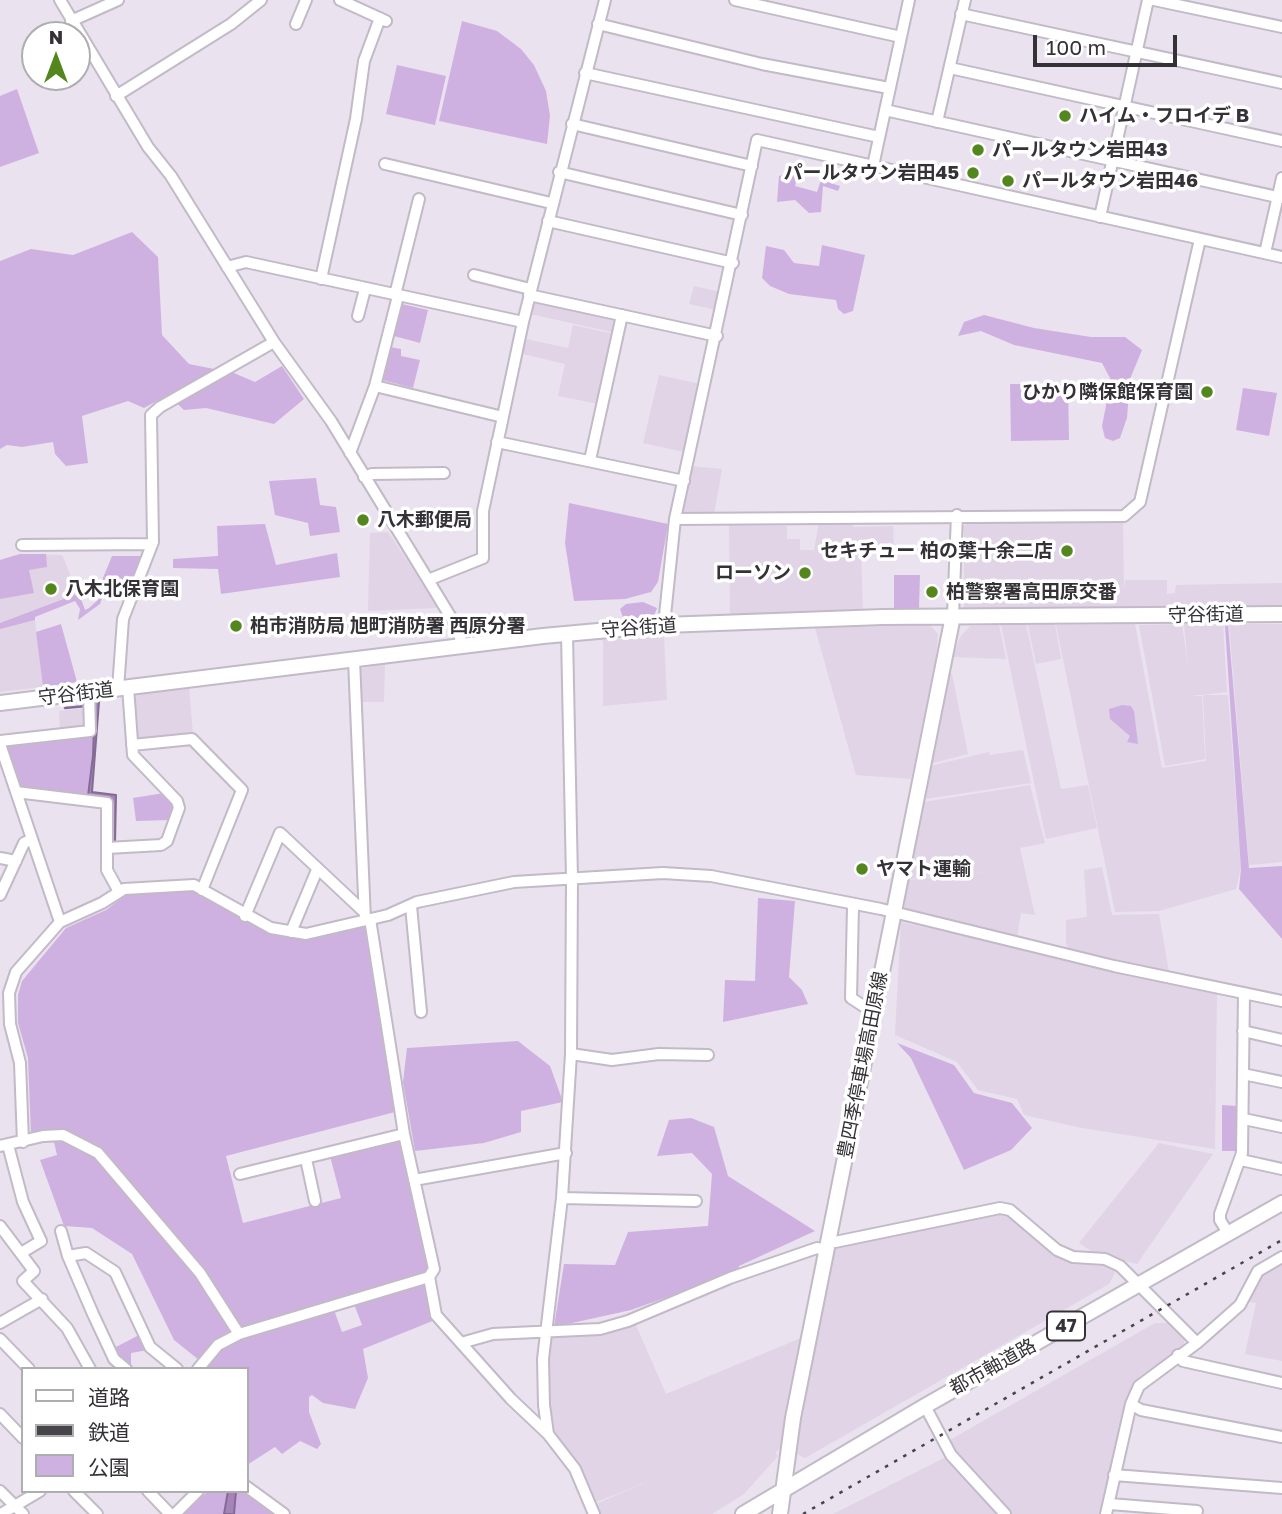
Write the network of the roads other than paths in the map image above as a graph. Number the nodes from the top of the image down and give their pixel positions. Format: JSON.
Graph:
{"nodes":[{"id":1,"x":60,"y":0,"type":"edge"},
{"id":2,"x":118,"y":0,"type":"edge"},
{"id":3,"x":261,"y":0,"type":"edge"},
{"id":4,"x":306,"y":0,"type":"edge"},
{"id":5,"x":340,"y":0,"type":"edge"},
{"id":6,"x":605,"y":0,"type":"edge"},
{"id":7,"x":734,"y":0,"type":"edge"},
{"id":8,"x":909,"y":0,"type":"edge"},
{"id":9,"x":964,"y":0,"type":"edge"},
{"id":10,"x":1148,"y":0,"type":"edge"},
{"id":11,"x":1154,"y":0,"type":"edge"},
{"id":12,"x":961,"y":14,"type":"junction"},
{"id":13,"x":71,"y":21,"type":"joint"},
{"id":14,"x":296,"y":23,"type":"dead end"},
{"id":15,"x":598,"y":24,"type":"junction"},
{"id":16,"x":1282,"y":27,"type":"edge"},
{"id":17,"x":901,"y":37,"type":"junction"},
{"id":18,"x":1136,"y":52,"type":"junction"},
{"id":19,"x":91,"y":54,"type":"edge"},
{"id":20,"x":950,"y":68,"type":"junction"},
{"id":21,"x":585,"y":73,"type":"junction"},
{"id":22,"x":1282,"y":83,"type":"edge"},
{"id":23,"x":890,"y":88,"type":"junction"},
{"id":24,"x":117,"y":96,"type":"junction"},
{"id":25,"x":1125,"y":106,"type":"junction"},
{"id":26,"x":885,"y":110,"type":"junction"},
{"id":27,"x":937,"y":122,"type":"junction"},
{"id":28,"x":572,"y":124,"type":"junction"},
{"id":29,"x":879,"y":137,"type":"junction"},
{"id":30,"x":1282,"y":141,"type":"edge"},
{"id":31,"x":1112,"y":160,"type":"junction"},
{"id":32,"x":386,"y":164,"type":"dead end"},
{"id":33,"x":752,"y":166,"type":"junction"},
{"id":34,"x":873,"y":166,"type":"junction"},
{"id":35,"x":559,"y":172,"type":"junction"},
{"id":36,"x":1282,"y":178,"type":"edge"},
{"id":37,"x":1280,"y":197,"type":"edge"},
{"id":38,"x":419,"y":199,"type":"dead end"},
{"id":39,"x":551,"y":203,"type":"junction"},
{"id":40,"x":742,"y":215,"type":"junction"},
{"id":41,"x":1100,"y":216,"type":"junction"},
{"id":42,"x":548,"y":220,"type":"junction"},
{"id":43,"x":1200,"y":239,"type":"junction"},
{"id":44,"x":1265,"y":253,"type":"junction"},
{"id":45,"x":1282,"y":257,"type":"edge"},
{"id":46,"x":733,"y":262,"type":"junction"},
{"id":47,"x":227,"y":267,"type":"junction"},
{"id":48,"x":474,"y":275,"type":"dead end"},
{"id":49,"x":321,"y":279,"type":"junction"},
{"id":50,"x":365,"y":289,"type":"junction"},
{"id":51,"x":529,"y":292,"type":"junction"},
{"id":52,"x":397,"y":296,"type":"junction"},
{"id":53,"x":622,"y":315,"type":"junction"},
{"id":54,"x":358,"y":316,"type":"dead end"},
{"id":55,"x":523,"y":322,"type":"junction"},
{"id":56,"x":717,"y":336,"type":"junction"},
{"id":57,"x":274,"y":342,"type":"junction"},
{"id":58,"x":375,"y":386,"type":"junction"},
{"id":59,"x":503,"y":417,"type":"junction"},
{"id":60,"x":497,"y":442,"type":"junction"},
{"id":61,"x":350,"y":453,"type":"junction"},
{"id":62,"x":590,"y":460,"type":"junction"},
{"id":63,"x":444,"y":473,"type":"dead end"},
{"id":64,"x":364,"y":477,"type":"junction"},
{"id":65,"x":684,"y":481,"type":"junction"},
{"id":66,"x":957,"y":515,"type":"junction"},
{"id":67,"x":675,"y":519,"type":"junction"},
{"id":68,"x":152,"y":544,"type":"junction"},
{"id":69,"x":22,"y":545,"type":"dead end"},
{"id":70,"x":428,"y":580,"type":"junction"},
{"id":71,"x":1282,"y":614,"type":"edge"},
{"id":72,"x":953,"y":616,"type":"junction"},
{"id":73,"x":664,"y":625,"type":"junction"},
{"id":74,"x":567,"y":634,"type":"junction"},
{"id":75,"x":462,"y":646,"type":"junction"},
{"id":76,"x":354,"y":660,"type":"junction"},
{"id":77,"x":123,"y":688,"type":"junction"},
{"id":78,"x":89,"y":692,"type":"junction"},
{"id":79,"x":0,"y":703,"type":"edge"},
{"id":80,"x":0,"y":742,"type":"edge"},
{"id":81,"x":132,"y":745,"type":"junction"},
{"id":82,"x":16,"y":792,"type":"junction"},
{"id":83,"x":32,"y":839,"type":"junction"},
{"id":84,"x":107,"y":848,"type":"junction"},
{"id":85,"x":0,"y":858,"type":"edge"},
{"id":86,"x":16,"y":861,"type":"junction"},
{"id":87,"x":317,"y":870,"type":"junction"},
{"id":88,"x":572,"y":878,"type":"junction"},
{"id":89,"x":118,"y":890,"type":"junction"},
{"id":90,"x":202,"y":890,"type":"junction"},
{"id":91,"x":0,"y":895,"type":"edge"},
{"id":92,"x":411,"y":906,"type":"junction"},
{"id":93,"x":853,"y":906,"type":"junction"},
{"id":94,"x":894,"y":912,"type":"junction"},
{"id":95,"x":245,"y":916,"type":"junction"},
{"id":96,"x":366,"y":916,"type":"junction"},
{"id":97,"x":60,"y":922,"type":"junction"},
{"id":98,"x":290,"y":932,"type":"junction"},
{"id":99,"x":1244,"y":993,"type":"junction"},
{"id":100,"x":1282,"y":1000,"type":"edge"},
{"id":101,"x":421,"y":1012,"type":"dead end"},
{"id":102,"x":874,"y":1013,"type":"junction"},
{"id":103,"x":0,"y":1031,"type":"edge"},
{"id":104,"x":1243,"y":1031,"type":"junction"},
{"id":105,"x":14,"y":1034,"type":"junction"},
{"id":106,"x":1282,"y":1040,"type":"edge"},
{"id":107,"x":571,"y":1054,"type":"junction"},
{"id":108,"x":708,"y":1055,"type":"dead end"},
{"id":109,"x":1243,"y":1074,"type":"junction"},
{"id":110,"x":1282,"y":1082,"type":"edge"},
{"id":111,"x":1244,"y":1119,"type":"junction"},
{"id":112,"x":1282,"y":1127,"type":"edge"},
{"id":113,"x":404,"y":1134,"type":"junction"},
{"id":114,"x":23,"y":1142,"type":"junction"},
{"id":115,"x":4,"y":1146,"type":"edge"},
{"id":116,"x":566,"y":1153,"type":"junction"},
{"id":117,"x":306,"y":1159,"type":"junction"},
{"id":118,"x":1241,"y":1160,"type":"junction"},
{"id":119,"x":1282,"y":1169,"type":"edge"},
{"id":120,"x":240,"y":1174,"type":"dead end"},
{"id":121,"x":414,"y":1180,"type":"junction"},
{"id":122,"x":562,"y":1198,"type":"junction"},
{"id":123,"x":696,"y":1200,"type":"dead end"},
{"id":124,"x":316,"y":1201,"type":"dead end"},
{"id":125,"x":1282,"y":1203,"type":"edge"},
{"id":126,"x":0,"y":1226,"type":"edge"},
{"id":127,"x":61,"y":1231,"type":"dead end"},
{"id":128,"x":1228,"y":1233,"type":"junction"},
{"id":129,"x":827,"y":1245,"type":"junction"},
{"id":130,"x":21,"y":1253,"type":"junction"},
{"id":131,"x":68,"y":1256,"type":"junction"},
{"id":132,"x":1282,"y":1257,"type":"edge"},
{"id":133,"x":429,"y":1278,"type":"junction"},
{"id":134,"x":1139,"y":1284,"type":"junction"},
{"id":135,"x":42,"y":1300,"type":"junction"},
{"id":136,"x":0,"y":1323,"type":"edge"},
{"id":137,"x":239,"y":1334,"type":"junction"},
{"id":138,"x":546,"y":1334,"type":"junction"},
{"id":139,"x":0,"y":1339,"type":"edge"},
{"id":140,"x":461,"y":1343,"type":"junction"},
{"id":141,"x":1197,"y":1343,"type":"junction"},
{"id":142,"x":1178,"y":1355,"type":"junction"},
{"id":143,"x":27,"y":1367,"type":"edge"},
{"id":144,"x":89,"y":1367,"type":"edge"},
{"id":145,"x":124,"y":1367,"type":"edge"},
{"id":146,"x":175,"y":1367,"type":"edge"},
{"id":147,"x":200,"y":1367,"type":"edge"},
{"id":148,"x":1282,"y":1383,"type":"edge"},
{"id":149,"x":1131,"y":1404,"type":"junction"},
{"id":150,"x":925,"y":1406,"type":"junction"},
{"id":151,"x":0,"y":1414,"type":"edge"},
{"id":152,"x":548,"y":1434,"type":"junction"},
{"id":153,"x":21,"y":1436,"type":"edge"},
{"id":154,"x":1282,"y":1437,"type":"edge"},
{"id":155,"x":1114,"y":1475,"type":"junction"},
{"id":156,"x":248,"y":1488,"type":"edge"},
{"id":157,"x":1282,"y":1488,"type":"edge"},
{"id":158,"x":783,"y":1489,"type":"junction"},
{"id":159,"x":0,"y":1490,"type":"edge"},
{"id":160,"x":38,"y":1493,"type":"edge"},
{"id":161,"x":76,"y":1493,"type":"edge"},
{"id":162,"x":150,"y":1493,"type":"edge"},
{"id":163,"x":196,"y":1493,"type":"edge"},
{"id":164,"x":1108,"y":1509,"type":"edge"},
{"id":165,"x":19,"y":1510,"type":"edge"},
{"id":166,"x":1197,"y":1511,"type":"dead end"},
{"id":167,"x":592,"y":1513,"type":"edge"},
{"id":168,"x":1,"y":1514,"type":"edge"},
{"id":169,"x":97,"y":1514,"type":"edge"},
{"id":170,"x":172,"y":1514,"type":"edge"},
{"id":171,"x":284,"y":1514,"type":"edge"},
{"id":172,"x":743,"y":1514,"type":"edge"},
{"id":173,"x":780,"y":1514,"type":"edge"},
{"id":174,"x":1005,"y":1514,"type":"edge"}],
"edges":[{"from":1,"to":13,"type":"street"},
{"from":2,"to":13,"type":"street"},
{"from":3,"to":24,"type":"street"},
{"from":4,"to":14,"type":"street"},
{"from":5,"to":49,"type":"street"},
{"from":6,"to":15,"type":"street"},
{"from":7,"to":17,"type":"street"},
{"from":8,"to":17,"type":"street"},
{"from":9,"to":12,"type":"street"},
{"from":10,"to":18,"type":"street"},
{"from":11,"to":16,"type":"street"},
{"from":12,"to":18,"type":"street"},
{"from":12,"to":20,"type":"street"},
{"from":15,"to":21,"type":"street"},
{"from":15,"to":23,"type":"street"},
{"from":17,"to":23,"type":"street"},
{"from":18,"to":22,"type":"street"},
{"from":18,"to":25,"type":"street"},
{"from":19,"to":24,"type":"street"},
{"from":20,"to":25,"type":"street"},
{"from":20,"to":27,"type":"street"},
{"from":21,"to":28,"type":"street"},
{"from":21,"to":29,"type":"street"},
{"from":23,"to":26,"type":"street"},
{"from":24,"to":47,"type":"street"},
{"from":25,"to":30,"type":"street"},
{"from":25,"to":31,"type":"street"},
{"from":26,"to":27,"type":"street"},
{"from":26,"to":29,"type":"street"},
{"from":27,"to":31,"type":"street"},
{"from":28,"to":33,"type":"street"},
{"from":28,"to":35,"type":"street"},
{"from":29,"to":34,"type":"street"},
{"from":31,"to":37,"type":"street"},
{"from":31,"to":41,"type":"street"},
{"from":32,"to":39,"type":"street"},
{"from":33,"to":34,"type":"street"},
{"from":33,"to":40,"type":"street"},
{"from":34,"to":41,"type":"street"},
{"from":35,"to":39,"type":"street"},
{"from":35,"to":40,"type":"street"},
{"from":36,"to":37,"type":"street"},
{"from":37,"to":44,"type":"street"},
{"from":38,"to":52,"type":"street"},
{"from":39,"to":42,"type":"street"},
{"from":40,"to":46,"type":"street"},
{"from":41,"to":43,"type":"street"},
{"from":42,"to":46,"type":"street"},
{"from":42,"to":51,"type":"street"},
{"from":43,"to":44,"type":"street"},
{"from":43,"to":66,"type":"street"},
{"from":44,"to":45,"type":"street"},
{"from":46,"to":56,"type":"street"},
{"from":47,"to":49,"type":"street"},
{"from":47,"to":57,"type":"street"},
{"from":48,"to":51,"type":"street"},
{"from":49,"to":50,"type":"street"},
{"from":50,"to":52,"type":"street"},
{"from":50,"to":54,"type":"street"},
{"from":51,"to":53,"type":"street"},
{"from":51,"to":55,"type":"street"},
{"from":52,"to":55,"type":"street"},
{"from":52,"to":58,"type":"street"},
{"from":53,"to":56,"type":"street"},
{"from":53,"to":62,"type":"street"},
{"from":55,"to":59,"type":"street"},
{"from":56,"to":65,"type":"street"},
{"from":57,"to":61,"type":"street"},
{"from":57,"to":68,"type":"street"},
{"from":58,"to":59,"type":"street"},
{"from":58,"to":61,"type":"street"},
{"from":59,"to":60,"type":"street"},
{"from":60,"to":62,"type":"street"},
{"from":60,"to":70,"type":"street"},
{"from":61,"to":64,"type":"street"},
{"from":62,"to":65,"type":"street"},
{"from":63,"to":64,"type":"street"},
{"from":64,"to":70,"type":"street"},
{"from":65,"to":67,"type":"street"},
{"from":66,"to":67,"type":"street"},
{"from":66,"to":72,"type":"street"},
{"from":67,"to":73,"type":"street"},
{"from":68,"to":69,"type":"street"},
{"from":68,"to":77,"type":"street"},
{"from":70,"to":75,"type":"street"},
{"from":71,"to":72,"type":"main road","name":"守谷街道"},
{"from":72,"to":73,"type":"main road","name":"守谷街道"},
{"from":72,"to":94,"type":"main road","name":"豊四季停車場高田原線"},
{"from":73,"to":74,"type":"main road","name":"守谷街道"},
{"from":74,"to":75,"type":"main road","name":"守谷街道"},
{"from":74,"to":88,"type":"street"},
{"from":75,"to":76,"type":"main road","name":"守谷街道"},
{"from":76,"to":77,"type":"main road","name":"守谷街道"},
{"from":76,"to":96,"type":"street"},
{"from":77,"to":78,"type":"main road","name":"守谷街道"},
{"from":77,"to":81,"type":"street"},
{"from":78,"to":79,"type":"main road","name":"守谷街道"},
{"from":78,"to":80,"type":"street"},
{"from":80,"to":82,"type":"street"},
{"from":81,"to":84,"type":"street"},
{"from":81,"to":90,"type":"street"},
{"from":82,"to":83,"type":"street"},
{"from":82,"to":84,"type":"street"},
{"from":83,"to":86,"type":"street"},
{"from":83,"to":97,"type":"street"},
{"from":84,"to":89,"type":"street"},
{"from":85,"to":86,"type":"street"},
{"from":86,"to":91,"type":"street"},
{"from":87,"to":95,"type":"street"},
{"from":87,"to":96,"type":"street"},
{"from":87,"to":98,"type":"street"},
{"from":88,"to":92,"type":"street"},
{"from":88,"to":93,"type":"street"},
{"from":88,"to":107,"type":"street"},
{"from":89,"to":90,"type":"street"},
{"from":89,"to":97,"type":"street"},
{"from":90,"to":95,"type":"street"},
{"from":92,"to":96,"type":"street"},
{"from":92,"to":101,"type":"street"},
{"from":93,"to":94,"type":"street"},
{"from":93,"to":102,"type":"street"},
{"from":94,"to":99,"type":"street"},
{"from":94,"to":102,"type":"main road","name":"豊四季停車場高田原線"},
{"from":95,"to":98,"type":"street"},
{"from":96,"to":98,"type":"street"},
{"from":96,"to":113,"type":"street"},
{"from":97,"to":105,"type":"street"},
{"from":99,"to":100,"type":"street"},
{"from":99,"to":104,"type":"street"},
{"from":102,"to":129,"type":"main road","name":"豊四季停車場高田原線"},
{"from":103,"to":105,"type":"street"},
{"from":104,"to":106,"type":"street"},
{"from":104,"to":109,"type":"street"},
{"from":105,"to":114,"type":"street"},
{"from":107,"to":108,"type":"street"},
{"from":107,"to":116,"type":"street"},
{"from":109,"to":110,"type":"street"},
{"from":109,"to":111,"type":"street"},
{"from":111,"to":112,"type":"street"},
{"from":111,"to":118,"type":"street"},
{"from":113,"to":117,"type":"street"},
{"from":113,"to":121,"type":"street"},
{"from":114,"to":115,"type":"street"},
{"from":114,"to":137,"type":"street"},
{"from":115,"to":130,"type":"street"},
{"from":116,"to":121,"type":"street"},
{"from":116,"to":122,"type":"street"},
{"from":117,"to":120,"type":"street"},
{"from":117,"to":124,"type":"street"},
{"from":118,"to":119,"type":"street"},
{"from":118,"to":128,"type":"street"},
{"from":121,"to":133,"type":"street"},
{"from":122,"to":123,"type":"street"},
{"from":122,"to":138,"type":"street"},
{"from":125,"to":128,"type":"main road","name":"都市軸道路","number":"47"},
{"from":126,"to":130,"type":"street"},
{"from":127,"to":131,"type":"street"},
{"from":128,"to":134,"type":"main road","name":"都市軸道路","number":"47"},
{"from":129,"to":134,"type":"street"},
{"from":129,"to":138,"type":"street"},
{"from":129,"to":158,"type":"main road","name":"豊四季停車場高田原線"},
{"from":130,"to":135,"type":"street"},
{"from":131,"to":145,"type":"street"},
{"from":131,"to":146,"type":"street"},
{"from":132,"to":141,"type":"street"},
{"from":133,"to":137,"type":"street"},
{"from":133,"to":140,"type":"street"},
{"from":134,"to":141,"type":"street"},
{"from":134,"to":150,"type":"main road","name":"都市軸道路","number":"47"},
{"from":135,"to":136,"type":"street"},
{"from":135,"to":144,"type":"street"},
{"from":137,"to":147,"type":"street"},
{"from":138,"to":140,"type":"street"},
{"from":138,"to":152,"type":"street"},
{"from":139,"to":143,"type":"street"},
{"from":140,"to":152,"type":"street"},
{"from":141,"to":142,"type":"street"},
{"from":142,"to":148,"type":"street"},
{"from":142,"to":149,"type":"street"},
{"from":149,"to":154,"type":"street"},
{"from":149,"to":155,"type":"street"},
{"from":150,"to":158,"type":"main road","name":"都市軸道路","number":"47"},
{"from":150,"to":174,"type":"street"},
{"from":151,"to":153,"type":"street"},
{"from":152,"to":167,"type":"street"},
{"from":155,"to":157,"type":"street"},
{"from":155,"to":164,"type":"street"},
{"from":156,"to":171,"type":"street"},
{"from":158,"to":172,"type":"main road","name":"都市軸道路","number":"47"},
{"from":158,"to":173,"type":"main road","name":"豊四季停車場高田原線"},
{"from":159,"to":165,"type":"street"},
{"from":160,"to":165,"type":"street"},
{"from":161,"to":169,"type":"street"},
{"from":162,"to":170,"type":"street"},
{"from":163,"to":170,"type":"street"},
{"from":164,"to":166,"type":"street"},
{"from":165,"to":168,"type":"street"}]}
